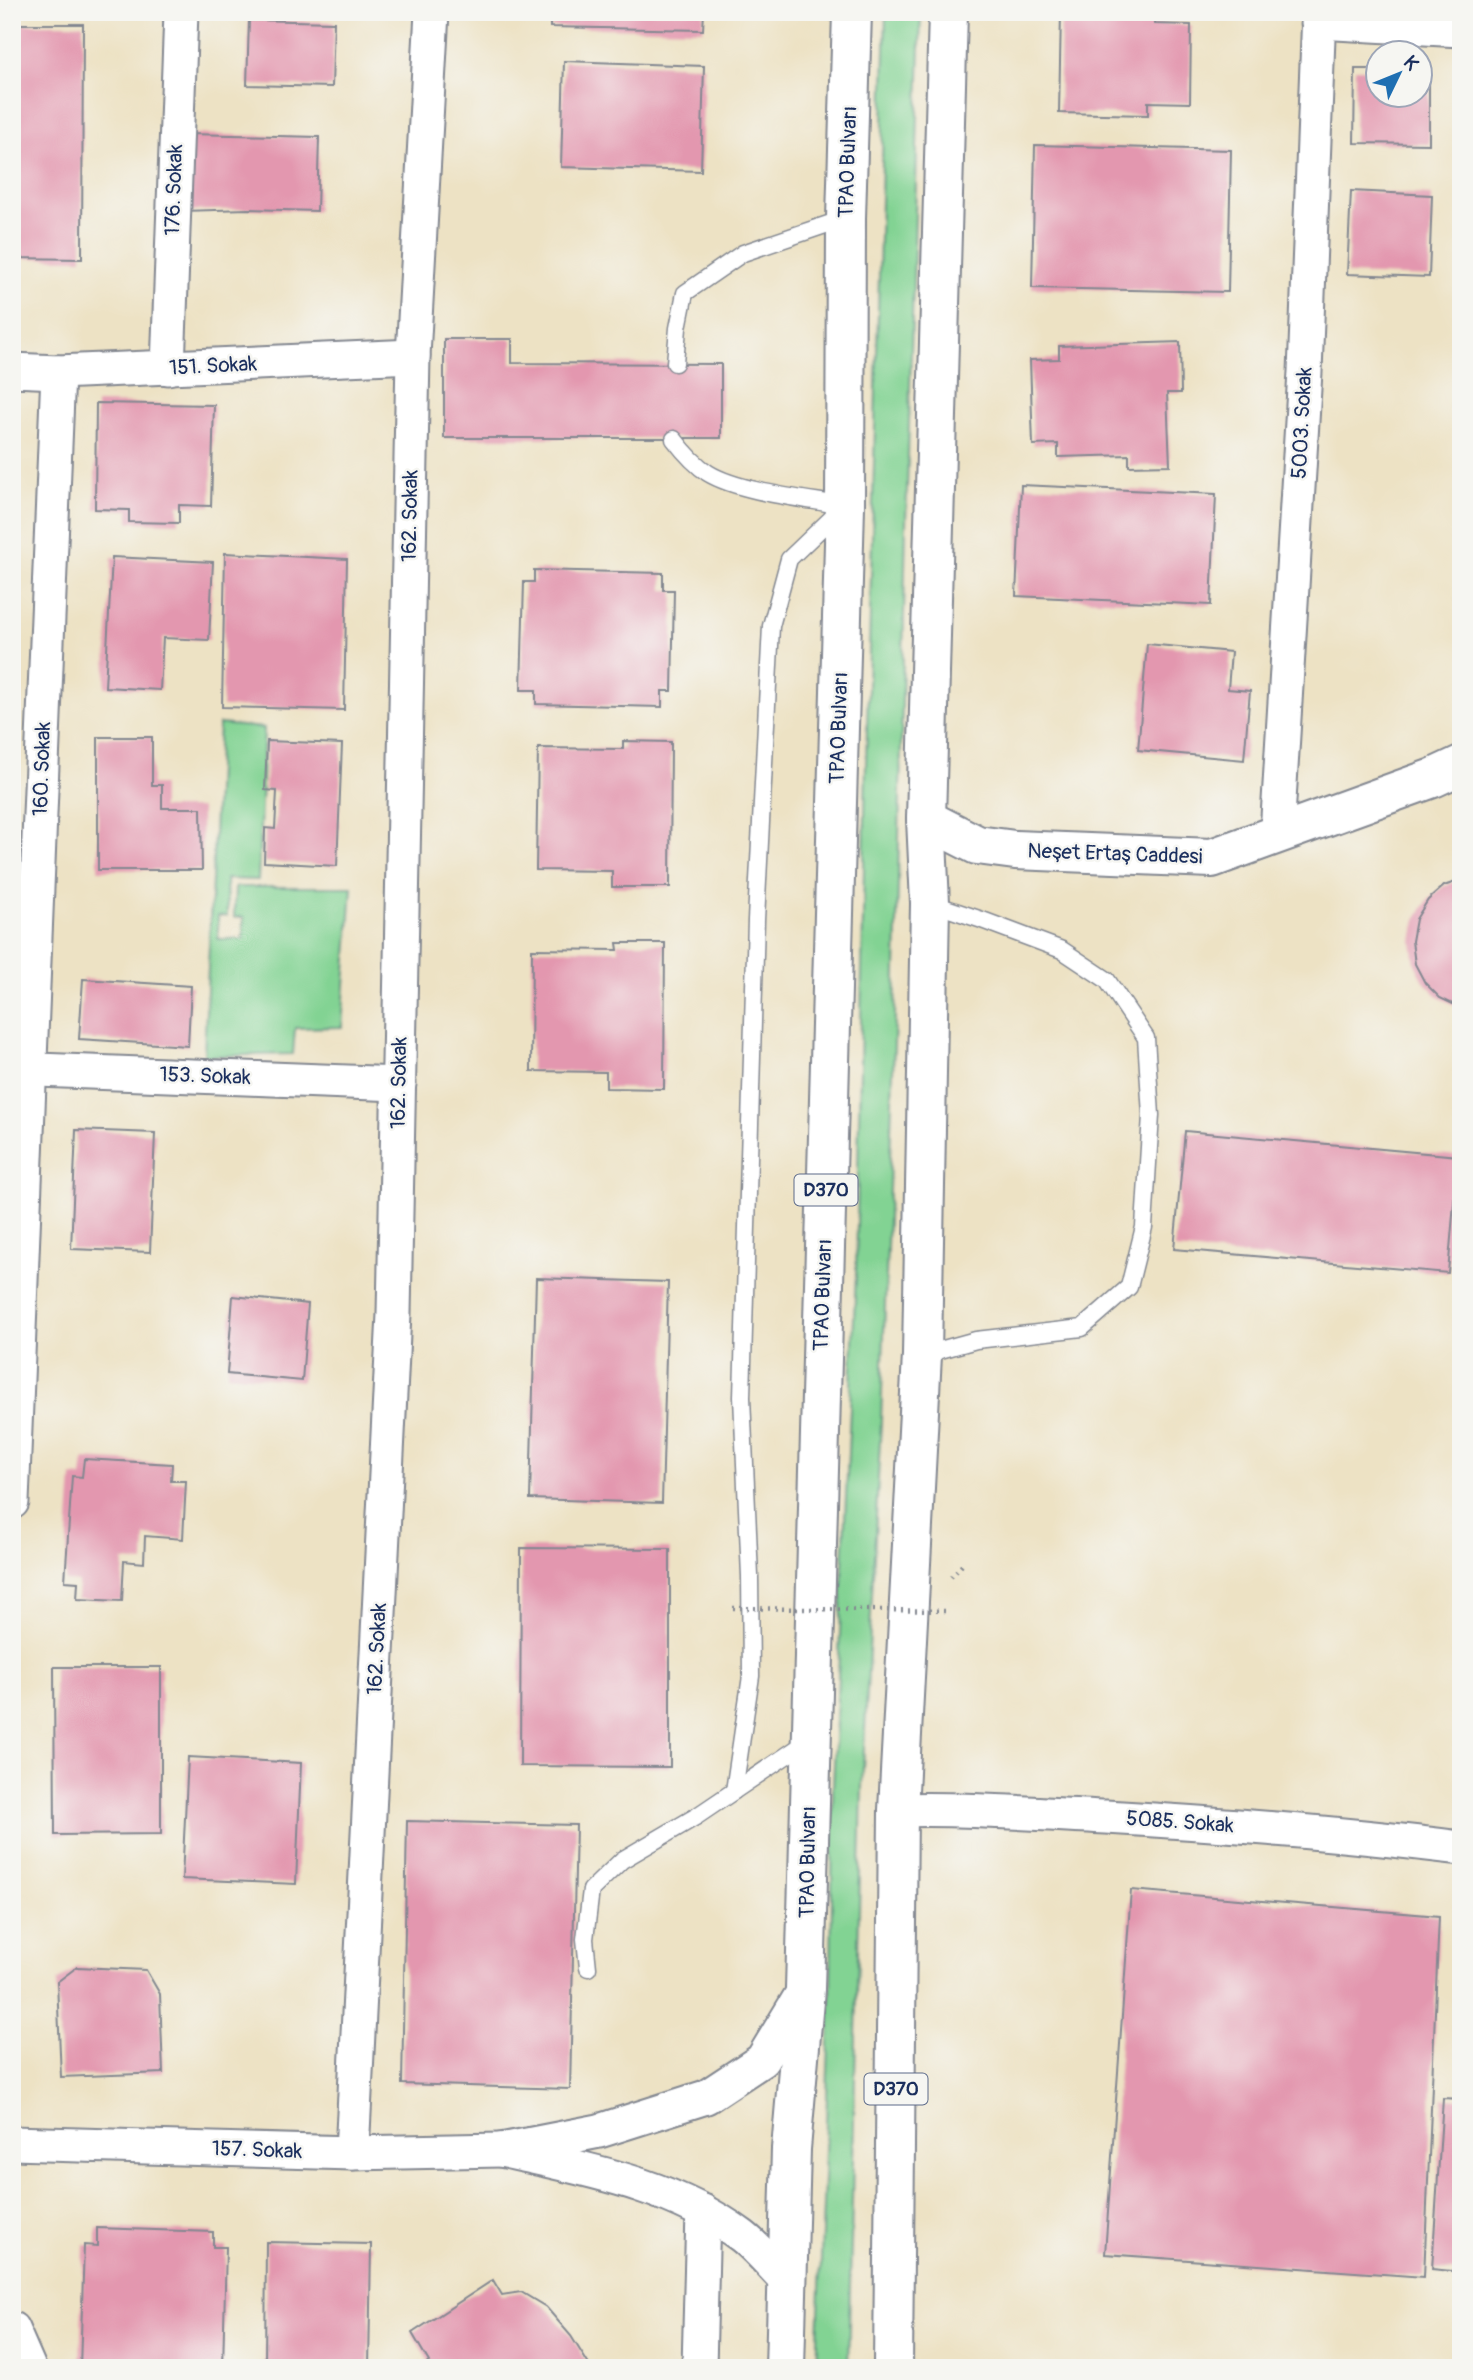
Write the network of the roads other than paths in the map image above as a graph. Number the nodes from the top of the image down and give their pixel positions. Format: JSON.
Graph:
{"nodes":[{"id":1,"x":181,"y":12,"type":"edge"},
{"id":2,"x":432,"y":12,"type":"edge"},
{"id":3,"x":852,"y":12,"type":"edge"},
{"id":4,"x":948,"y":12,"type":"edge"},
{"id":5,"x":1319,"y":17,"type":"edge"},
{"id":6,"x":1461,"y":30,"type":"edge"},
{"id":7,"x":846,"y":218,"type":"junction"},
{"id":8,"x":413,"y":356,"type":"junction"},
{"id":9,"x":675,"y":363,"type":"dead end"},
{"id":10,"x":168,"y":368,"type":"junction"},
{"id":11,"x":12,"y":370,"type":"edge"},
{"id":12,"x":58,"y":372,"type":"junction"},
{"id":13,"x":674,"y":439,"type":"dead end"},
{"id":14,"x":845,"y":506,"type":"junction"},
{"id":15,"x":1461,"y":765,"type":"edge"},
{"id":16,"x":926,"y":819,"type":"junction"},
{"id":17,"x":1276,"y":834,"type":"junction"},
{"id":18,"x":930,"y":903,"type":"junction"},
{"id":19,"x":21,"y":1070,"type":"edge"},
{"id":20,"x":398,"y":1084,"type":"junction"},
{"id":21,"x":922,"y":1355,"type":"junction"},
{"id":22,"x":12,"y":1502,"type":"edge"},
{"id":23,"x":810,"y":1740,"type":"junction"},
{"id":24,"x":734,"y":1791,"type":"junction"},
{"id":25,"x":898,"y":1810,"type":"junction"},
{"id":26,"x":1461,"y":1848,"type":"edge"},
{"id":27,"x":588,"y":1968,"type":"dead end"},
{"id":28,"x":805,"y":1989,"type":"junction"},
{"id":29,"x":12,"y":2143,"type":"edge"},
{"id":30,"x":501,"y":2150,"type":"junction"},
{"id":31,"x":352,"y":2153,"type":"junction"},
{"id":32,"x":703,"y":2211,"type":"junction"},
{"id":33,"x":788,"y":2281,"type":"junction"},
{"id":34,"x":12,"y":2329,"type":"edge"},
{"id":35,"x":29,"y":2368,"type":"edge"},
{"id":36,"x":699,"y":2368,"type":"edge"},
{"id":37,"x":785,"y":2368,"type":"edge"},
{"id":38,"x":893,"y":2368,"type":"edge"}],
"edges":[{"from":1,"to":10,"type":"street","name":"176. Sokak"},
{"from":2,"to":8,"type":"street","name":"162. Sokak"},
{"from":3,"to":7,"type":"main road","name":"TPAO Bulvarı","number":"D370"},
{"from":4,"to":16,"type":"main road","number":"D370"},
{"from":5,"to":6,"type":"street"},
{"from":5,"to":17,"type":"street","name":"5003. Sokak"},
{"from":7,"to":9,"type":"lane"},
{"from":7,"to":14,"type":"main road","name":"TPAO Bulvarı","number":"D370"},
{"from":8,"to":10,"type":"street","name":"151. Sokak"},
{"from":8,"to":20,"type":"street","name":"162. Sokak"},
{"from":10,"to":12,"type":"street","name":"151. Sokak"},
{"from":11,"to":12,"type":"street","name":"151. Sokak"},
{"from":12,"to":19,"type":"street","name":"160. Sokak"},
{"from":13,"to":14,"type":"lane"},
{"from":14,"to":23,"type":"main road","name":"TPAO Bulvarı","number":"D370"},
{"from":14,"to":24,"type":"lane"},
{"from":15,"to":17,"type":"main road","name":"Neşet Ertaş Caddesi"},
{"from":16,"to":17,"type":"main road","name":"Neşet Ertaş Caddesi"},
{"from":16,"to":18,"type":"main road","number":"D370"},
{"from":18,"to":21,"type":"main road","number":"D370"},
{"from":18,"to":21,"type":"lane"},
{"from":19,"to":20,"type":"street","name":"153. Sokak"},
{"from":19,"to":22,"type":"street","name":"160. Sokak"},
{"from":20,"to":31,"type":"street","name":"162. Sokak"},
{"from":21,"to":25,"type":"main road","number":"D370"},
{"from":23,"to":24,"type":"lane"},
{"from":23,"to":28,"type":"main road","name":"TPAO Bulvarı","number":"D370"},
{"from":24,"to":27,"type":"lane"},
{"from":25,"to":26,"type":"street","name":"5085. Sokak"},
{"from":25,"to":38,"type":"main road","number":"D370"},
{"from":28,"to":30,"type":"street"},
{"from":28,"to":33,"type":"main road","name":"TPAO Bulvarı","number":"D370"},
{"from":29,"to":31,"type":"street","name":"157. Sokak"},
{"from":30,"to":31,"type":"street","name":"157. Sokak"},
{"from":30,"to":32,"type":"street"},
{"from":32,"to":33,"type":"street"},
{"from":32,"to":36,"type":"street"},
{"from":33,"to":37,"type":"main road","name":"TPAO Bulvarı","number":"D370"},
{"from":34,"to":35,"type":"street"}]}
